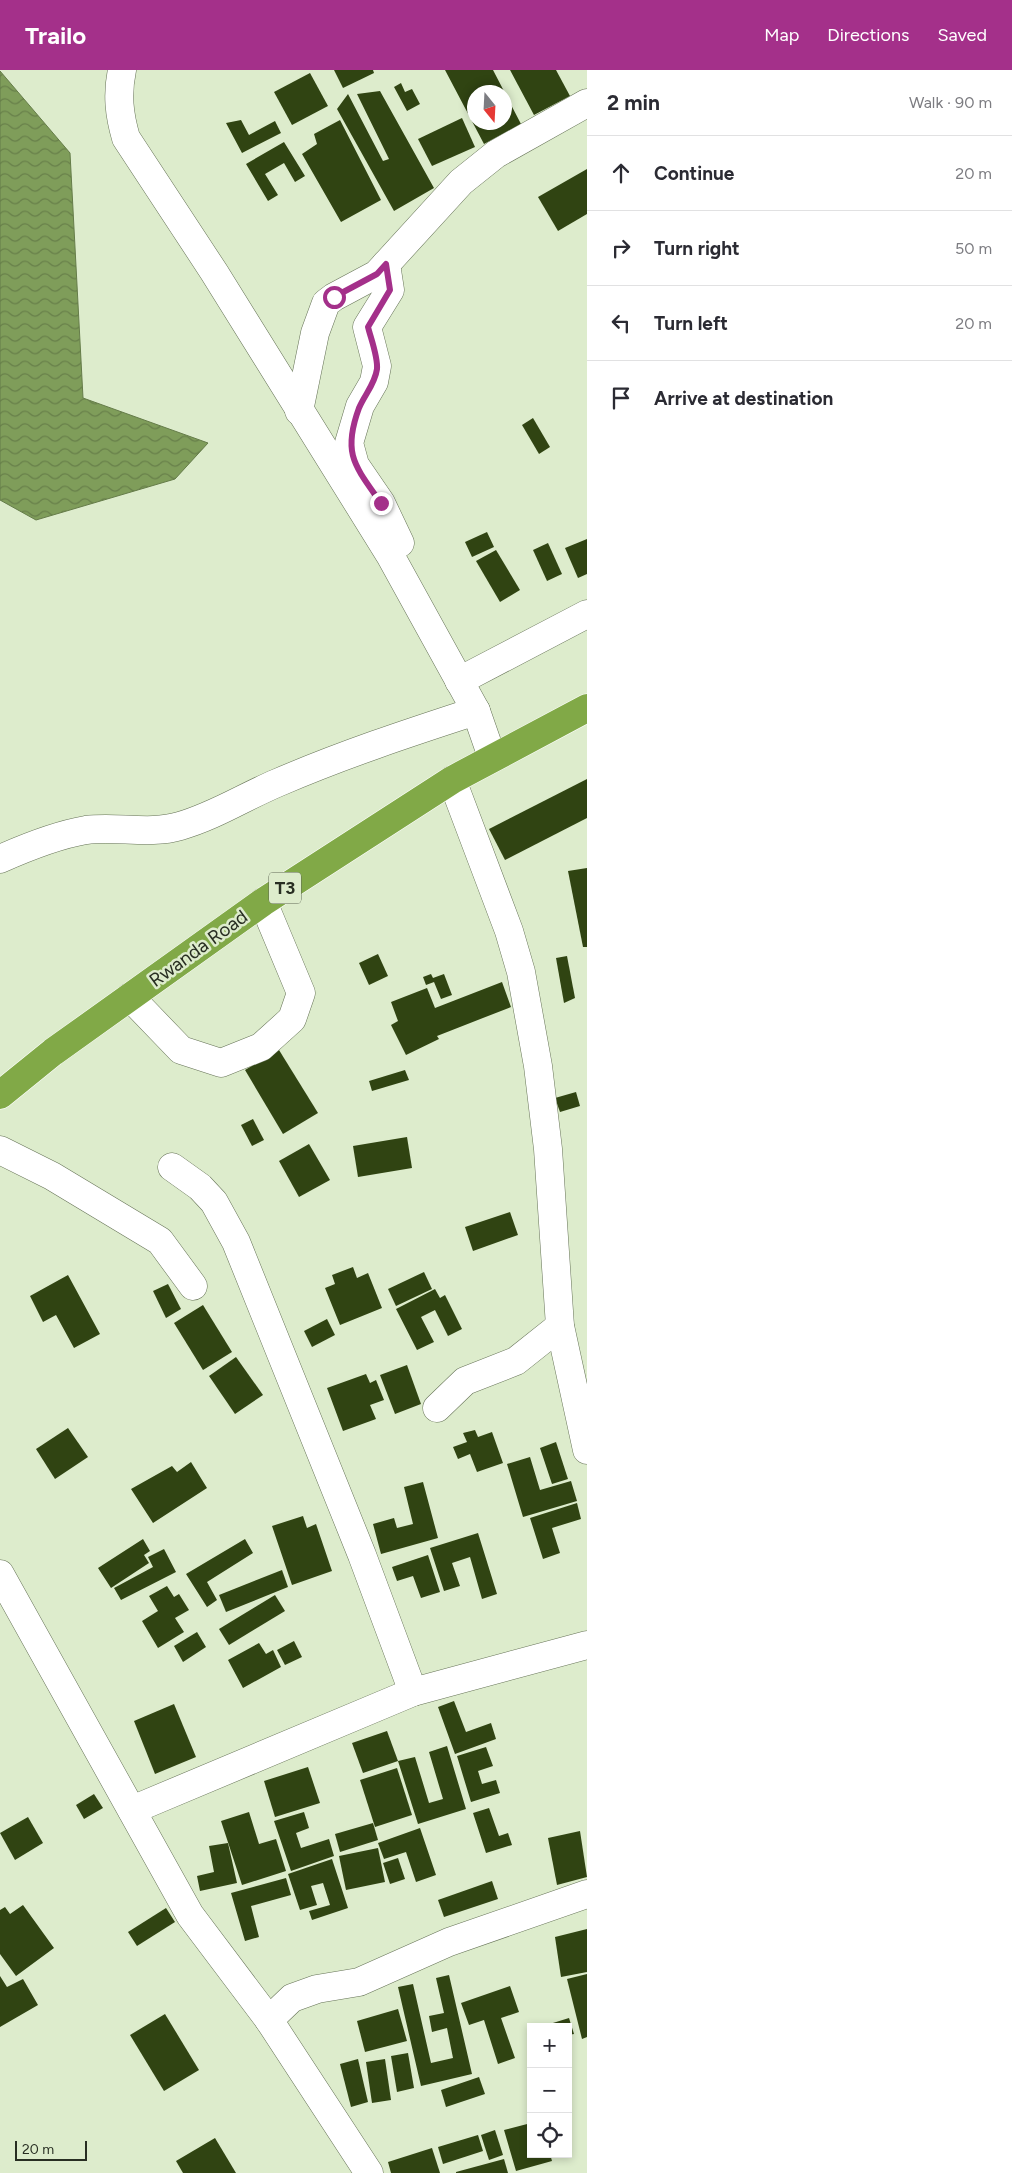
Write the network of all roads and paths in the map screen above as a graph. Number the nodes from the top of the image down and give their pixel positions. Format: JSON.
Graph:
{"nodes":[{"id":1,"x":122,"y":70,"type":"edge"},
{"id":2,"x":587,"y":103,"type":"edge"},
{"id":3,"x":386,"y":264,"type":"junction"},
{"id":4,"x":299,"y":411,"type":"junction"},
{"id":5,"x":396,"y":565,"type":"junction"},
{"id":6,"x":587,"y":614,"type":"edge"},
{"id":7,"x":459,"y":681,"type":"junction"},
{"id":8,"x":587,"y":708,"type":"edge"},
{"id":9,"x":476,"y":711,"type":"junction"},
{"id":10,"x":492,"y":757,"type":"junction"},
{"id":11,"x":452,"y":780,"type":"junction"},
{"id":12,"x":0,"y":858,"type":"edge"},
{"id":13,"x":263,"y":902,"type":"junction"},
{"id":14,"x":130,"y":997,"type":"junction"},
{"id":15,"x":0,"y":1095,"type":"edge"},
{"id":16,"x":0,"y":1150,"type":"edge"},
{"id":17,"x":172,"y":1167,"type":"dead end"},
{"id":18,"x":193,"y":1286,"type":"dead end"},
{"id":19,"x":560,"y":1326,"type":"junction"},
{"id":20,"x":437,"y":1408,"type":"dead end"},
{"id":21,"x":587,"y":1450,"type":"edge"},
{"id":22,"x":0,"y":1574,"type":"edge"},
{"id":23,"x":587,"y":1646,"type":"edge"},
{"id":24,"x":413,"y":1692,"type":"junction"},
{"id":25,"x":132,"y":1810,"type":"junction"},
{"id":26,"x":587,"y":1894,"type":"edge"},
{"id":27,"x":269,"y":2020,"type":"junction"},
{"id":28,"x":369,"y":2173,"type":"edge"}],
"edges":[{"from":1,"to":4,"type":"street"},
{"from":2,"to":3,"type":"street"},
{"from":3,"to":4,"type":"street"},
{"from":3,"to":5,"type":"street"},
{"from":4,"to":5,"type":"street"},
{"from":5,"to":7,"type":"street"},
{"from":6,"to":7,"type":"street"},
{"from":7,"to":9,"type":"street"},
{"from":8,"to":10,"type":"highway","name":"Rwanda Road","number":"T3"},
{"from":9,"to":10,"type":"street"},
{"from":9,"to":12,"type":"street"},
{"from":10,"to":11,"type":"highway","name":"Rwanda Road","number":"T3"},
{"from":11,"to":13,"type":"highway","name":"Rwanda Road","number":"T3"},
{"from":11,"to":19,"type":"street"},
{"from":13,"to":14,"type":"highway","name":"Rwanda Road","number":"T3"},
{"from":13,"to":14,"type":"street"},
{"from":14,"to":15,"type":"highway","name":"Rwanda Road","number":"T3"},
{"from":16,"to":18,"type":"street"},
{"from":17,"to":24,"type":"street"},
{"from":19,"to":20,"type":"street"},
{"from":19,"to":21,"type":"street"},
{"from":22,"to":25,"type":"street"},
{"from":23,"to":24,"type":"street"},
{"from":24,"to":25,"type":"street"},
{"from":25,"to":27,"type":"street"},
{"from":26,"to":27,"type":"street"},
{"from":27,"to":28,"type":"street"}]}
